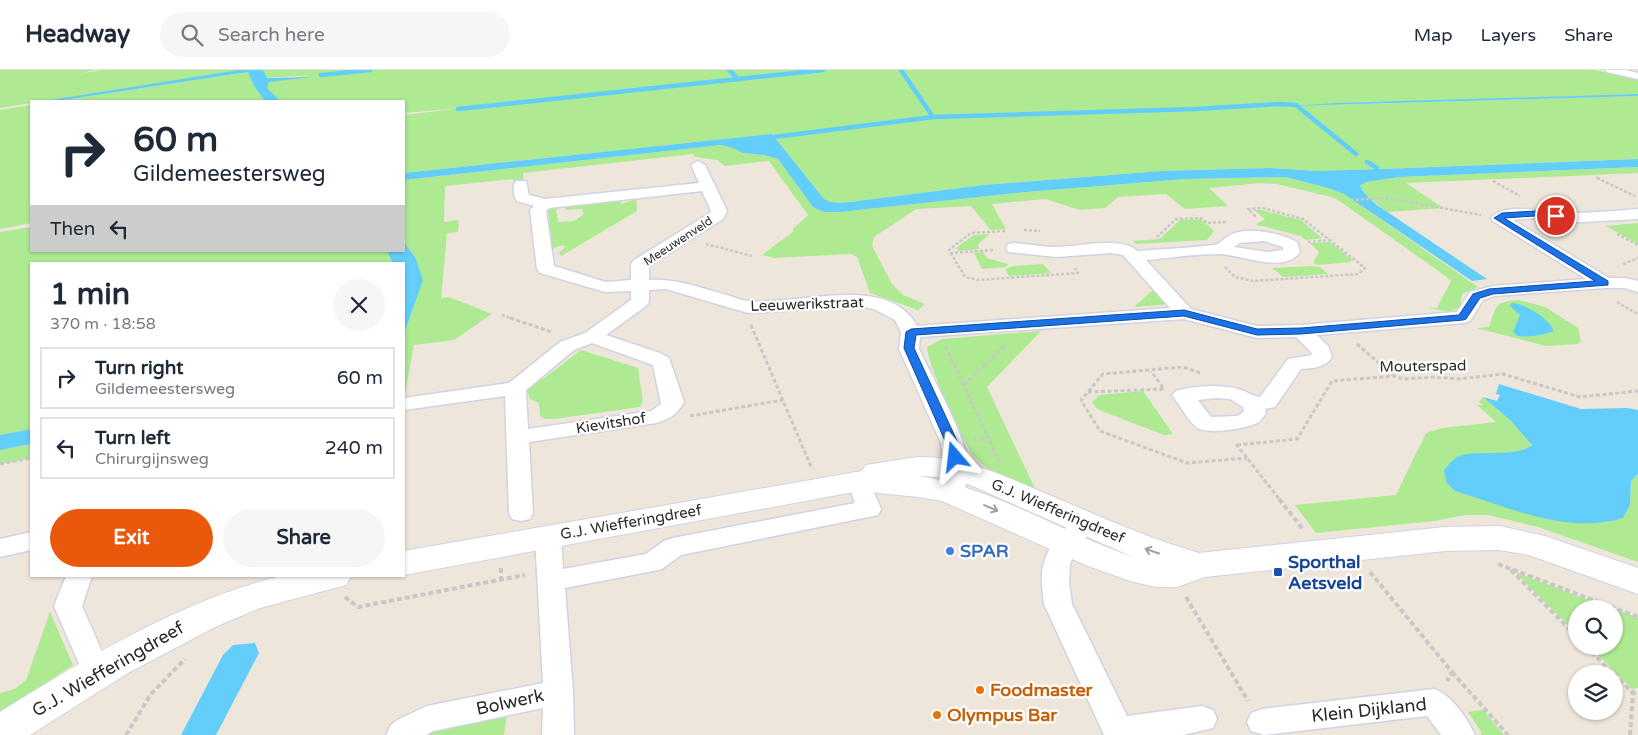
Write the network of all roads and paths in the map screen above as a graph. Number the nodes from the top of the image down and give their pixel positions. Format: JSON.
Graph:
{"nodes":[{"id":1,"x":1612,"y":70,"type":"edge"},
{"id":2,"x":1638,"y":76,"type":"edge"},
{"id":3,"x":698,"y":165,"type":"dead end"},
{"id":4,"x":1596,"y":177,"type":"dead end"},
{"id":5,"x":521,"y":184,"type":"dead end"},
{"id":6,"x":707,"y":186,"type":"junction"},
{"id":7,"x":1638,"y":198,"type":"edge"},
{"id":8,"x":1351,"y":200,"type":"dead end"},
{"id":9,"x":545,"y":204,"type":"junction"},
{"id":10,"x":1638,"y":214,"type":"edge"},
{"id":11,"x":1499,"y":218,"type":"junction"},
{"id":12,"x":683,"y":238,"type":"junction"},
{"id":13,"x":1014,"y":248,"type":"joint"},
{"id":14,"x":1222,"y":249,"type":"dead end"},
{"id":15,"x":950,"y":253,"type":"dead end"},
{"id":16,"x":752,"y":256,"type":"dead end"},
{"id":17,"x":1134,"y":256,"type":"junction"},
{"id":18,"x":1605,"y":283,"type":"junction"},
{"id":19,"x":641,"y":285,"type":"junction"},
{"id":20,"x":1638,"y":286,"type":"edge"},
{"id":21,"x":743,"y":306,"type":"junction"},
{"id":22,"x":1184,"y":313,"type":"junction"},
{"id":23,"x":502,"y":315,"type":"dead end"},
{"id":24,"x":1011,"y":325,"type":"junction"},
{"id":25,"x":1330,"y":328,"type":"junction"},
{"id":26,"x":938,"y":330,"type":"junction"},
{"id":27,"x":1301,"y":331,"type":"junction"},
{"id":28,"x":911,"y":332,"type":"junction"},
{"id":29,"x":585,"y":339,"type":"junction"},
{"id":30,"x":1150,"y":370,"type":"dead end"},
{"id":31,"x":1394,"y":376,"type":"junction"},
{"id":32,"x":964,"y":385,"type":"junction"},
{"id":33,"x":515,"y":388,"type":"junction"},
{"id":34,"x":1638,"y":391,"type":"edge"},
{"id":35,"x":1088,"y":392,"type":"dead end"},
{"id":36,"x":783,"y":400,"type":"junction"},
{"id":37,"x":405,"y":404,"type":"edge"},
{"id":38,"x":1252,"y":404,"type":"junction"},
{"id":39,"x":667,"y":411,"type":"junction"},
{"id":40,"x":1220,"y":423,"type":"junction"},
{"id":41,"x":517,"y":437,"type":"junction"},
{"id":42,"x":1237,"y":445,"type":"junction"},
{"id":43,"x":30,"y":458,"type":"edge"},
{"id":44,"x":0,"y":464,"type":"edge"},
{"id":45,"x":812,"y":469,"type":"dead end"},
{"id":46,"x":1003,"y":469,"type":"dead end"},
{"id":47,"x":859,"y":481,"type":"junction"},
{"id":48,"x":955,"y":482,"type":"junction"},
{"id":49,"x":521,"y":513,"type":"dead end"},
{"id":50,"x":1076,"y":533,"type":"junction"},
{"id":51,"x":548,"y":537,"type":"junction"},
{"id":52,"x":30,"y":541,"type":"edge"},
{"id":53,"x":0,"y":548,"type":"edge"},
{"id":54,"x":1483,"y":551,"type":"junction"},
{"id":55,"x":1330,"y":552,"type":"junction"},
{"id":56,"x":405,"y":563,"type":"edge"},
{"id":57,"x":1508,"y":568,"type":"junction"},
{"id":58,"x":550,"y":576,"type":"junction"},
{"id":59,"x":79,"y":577,"type":"edge"},
{"id":60,"x":1638,"y":581,"type":"edge"},
{"id":61,"x":337,"y":585,"type":"edge"},
{"id":62,"x":1184,"y":595,"type":"dead end"},
{"id":63,"x":1638,"y":598,"type":"edge"},
{"id":64,"x":1638,"y":617,"type":"edge"},
{"id":65,"x":1568,"y":628,"type":"edge"},
{"id":66,"x":1595,"y":655,"type":"edge"},
{"id":67,"x":188,"y":656,"type":"dead end"},
{"id":68,"x":1605,"y":665,"type":"edge"},
{"id":69,"x":96,"y":672,"type":"junction"},
{"id":70,"x":1452,"y":672,"type":"junction"},
{"id":71,"x":1623,"y":682,"type":"edge"},
{"id":72,"x":558,"y":692,"type":"junction"},
{"id":73,"x":1635,"y":693,"type":"edge"},
{"id":74,"x":1434,"y":702,"type":"junction"},
{"id":75,"x":1256,"y":714,"type":"joint"},
{"id":76,"x":1202,"y":719,"type":"dead end"},
{"id":77,"x":0,"y":733,"type":"edge"},
{"id":78,"x":126,"y":735,"type":"edge"},
{"id":79,"x":402,"y":735,"type":"edge"},
{"id":80,"x":558,"y":735,"type":"edge"},
{"id":81,"x":1459,"y":735,"type":"edge"},
{"id":82,"x":1508,"y":735,"type":"edge"},
{"id":83,"x":1630,"y":735,"type":"edge"}],
"edges":[{"from":1,"to":2,"type":"street"},
{"from":3,"to":6,"type":"street","name":"Meeuwenveld"},
{"from":4,"to":7,"type":"path"},
{"from":5,"to":9,"type":"street"},
{"from":6,"to":9,"type":"street"},
{"from":6,"to":12,"type":"street","name":"Meeuwenveld"},
{"from":8,"to":11,"type":"path"},
{"from":9,"to":19,"type":"street","name":"Meeuwenveld"},
{"from":10,"to":11,"type":"street"},
{"from":11,"to":18,"type":"street"},
{"from":12,"to":16,"type":"path"},
{"from":12,"to":19,"type":"street","name":"Meeuwenveld"},
{"from":13,"to":15,"type":"path"},
{"from":13,"to":17,"type":"street"},
{"from":14,"to":17,"type":"street"},
{"from":17,"to":22,"type":"street"},
{"from":18,"to":20,"type":"street"},
{"from":18,"to":25,"type":"street"},
{"from":19,"to":21,"type":"street","name":"Leeuwerikstraat"},
{"from":19,"to":29,"type":"street"},
{"from":21,"to":28,"type":"street","name":"Leeuwerikstraat"},
{"from":21,"to":36,"type":"path"},
{"from":22,"to":24,"type":"street"},
{"from":22,"to":27,"type":"street"},
{"from":23,"to":29,"type":"path"},
{"from":24,"to":26,"type":"street"},
{"from":24,"to":32,"type":"path"},
{"from":25,"to":27,"type":"street"},
{"from":25,"to":31,"type":"path"},
{"from":26,"to":28,"type":"street"},
{"from":26,"to":32,"type":"path"},
{"from":27,"to":38,"type":"street"},
{"from":28,"to":48,"type":"street"},
{"from":29,"to":33,"type":"street"},
{"from":29,"to":39,"type":"street","name":"Kievitshof"},
{"from":30,"to":35,"type":"path"},
{"from":31,"to":34,"type":"path","name":"Mouterspad"},
{"from":31,"to":42,"type":"path","name":"Mouterspad"},
{"from":32,"to":46,"type":"path"},
{"from":33,"to":37,"type":"street"},
{"from":33,"to":41,"type":"street"},
{"from":36,"to":39,"type":"path"},
{"from":36,"to":45,"type":"path"},
{"from":38,"to":40,"type":"street"},
{"from":38,"to":40,"type":"street"},
{"from":39,"to":41,"type":"street","name":"Kievitshof"},
{"from":40,"to":42,"type":"path"},
{"from":41,"to":49,"type":"street"},
{"from":42,"to":55,"type":"path"},
{"from":43,"to":44,"type":"path"},
{"from":47,"to":48,"type":"street","name":"G.J. Wiefferingdreef"},
{"from":47,"to":51,"type":"street","name":"G.J. Wiefferingdreef"},
{"from":47,"to":58,"type":"street"},
{"from":48,"to":50,"type":"street","name":"G.J. Wiefferingdreef"},
{"from":50,"to":55,"type":"street","name":"G.J. Wiefferingdreef"},
{"from":50,"to":76,"type":"street"},
{"from":51,"to":56,"type":"street","name":"G.J. Wiefferingdreef"},
{"from":51,"to":58,"type":"street","name":"Bolwerk"},
{"from":52,"to":53,"type":"street"},
{"from":54,"to":55,"type":"street","name":"G.J. Wiefferingdreef"},
{"from":54,"to":57,"type":"path"},
{"from":54,"to":60,"type":"street","name":"G.J. Wiefferingdreef"},
{"from":54,"to":63,"type":"street","name":"G.J. Wiefferingdreef"},
{"from":55,"to":70,"type":"path"},
{"from":57,"to":64,"type":"path"},
{"from":57,"to":65,"type":"path"},
{"from":58,"to":61,"type":"path"},
{"from":58,"to":72,"type":"street","name":"Bolwerk"},
{"from":59,"to":69,"type":"street"},
{"from":61,"to":69,"type":"street","name":"G.J. Wiefferingdreef"},
{"from":62,"to":75,"type":"path"},
{"from":66,"to":68,"type":"path"},
{"from":67,"to":78,"type":"path"},
{"from":69,"to":77,"type":"street","name":"G.J. Wiefferingdreef"},
{"from":70,"to":74,"type":"path"},
{"from":70,"to":82,"type":"path"},
{"from":71,"to":73,"type":"path"},
{"from":72,"to":79,"type":"street","name":"Bolwerk"},
{"from":72,"to":80,"type":"street"},
{"from":73,"to":83,"type":"path"},
{"from":74,"to":75,"type":"street","name":"Klein Dijkland"},
{"from":74,"to":81,"type":"street","name":"Klein Dijkland"}]}
